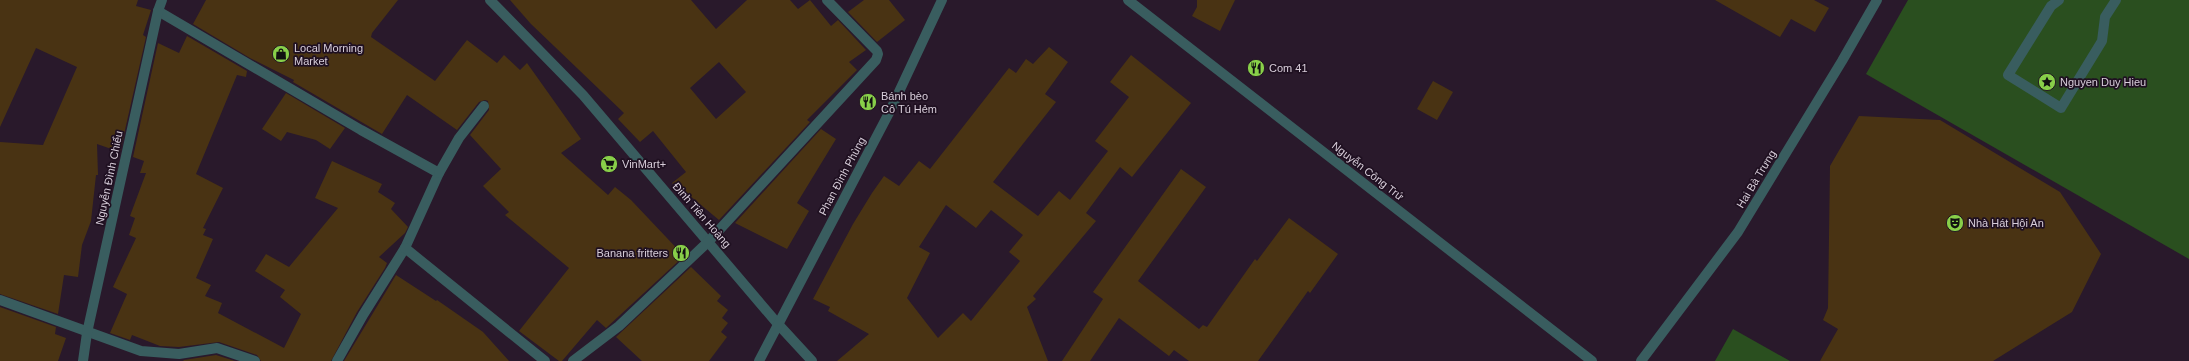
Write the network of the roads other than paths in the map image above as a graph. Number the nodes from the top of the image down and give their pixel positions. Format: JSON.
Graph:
{"nodes":[{"id":1,"x":162,"y":0,"type":"edge"},
{"id":2,"x":491,"y":0,"type":"edge"},
{"id":3,"x":827,"y":0,"type":"edge"},
{"id":4,"x":942,"y":0,"type":"edge"},
{"id":5,"x":1128,"y":0,"type":"edge"},
{"id":6,"x":1877,"y":0,"type":"edge"},
{"id":7,"x":2059,"y":0,"type":"edge"},
{"id":8,"x":2116,"y":0,"type":"edge"},
{"id":9,"x":158,"y":11,"type":"junction"},
{"id":10,"x":484,"y":106,"type":"dead end"},
{"id":11,"x":439,"y":173,"type":"junction"},
{"id":12,"x":709,"y":241,"type":"junction"},
{"id":13,"x":405,"y":248,"type":"junction"},
{"id":14,"x":0,"y":300,"type":"edge"},
{"id":15,"x":778,"y":323,"type":"junction"},
{"id":16,"x":87,"y":333,"type":"junction"},
{"id":17,"x":83,"y":361,"type":"edge"},
{"id":18,"x":255,"y":361,"type":"edge"},
{"id":19,"x":337,"y":361,"type":"edge"},
{"id":20,"x":545,"y":361,"type":"edge"},
{"id":21,"x":574,"y":361,"type":"edge"},
{"id":22,"x":759,"y":361,"type":"edge"},
{"id":23,"x":812,"y":361,"type":"edge"},
{"id":24,"x":1592,"y":361,"type":"edge"},
{"id":25,"x":1641,"y":361,"type":"edge"}],
"edges":[{"from":1,"to":9,"type":"street","name":"Nguyễn Đình Chiểu"},
{"from":2,"to":12,"type":"street","name":"Đinh Tiên Hoàng"},
{"from":3,"to":12,"type":"street"},
{"from":4,"to":15,"type":"street","name":"Phan Đình Phùng"},
{"from":5,"to":24,"type":"street","name":"Nguyễn Công Trứ"},
{"from":6,"to":25,"type":"street","name":"Hai Bà Trưng"},
{"from":7,"to":8,"type":"street"},
{"from":9,"to":11,"type":"street"},
{"from":9,"to":16,"type":"street","name":"Nguyễn Đình Chiểu"},
{"from":10,"to":11,"type":"street"},
{"from":11,"to":13,"type":"street"},
{"from":12,"to":15,"type":"street","name":"Đinh Tiên Hoàng"},
{"from":12,"to":21,"type":"street"},
{"from":13,"to":19,"type":"street"},
{"from":13,"to":20,"type":"street"},
{"from":14,"to":16,"type":"street"},
{"from":15,"to":22,"type":"street","name":"Phan Đình Phùng"},
{"from":15,"to":23,"type":"street","name":"Đinh Tiên Hoàng"},
{"from":16,"to":17,"type":"street","name":"Nguyễn Đình Chiểu"},
{"from":16,"to":18,"type":"street"}]}
